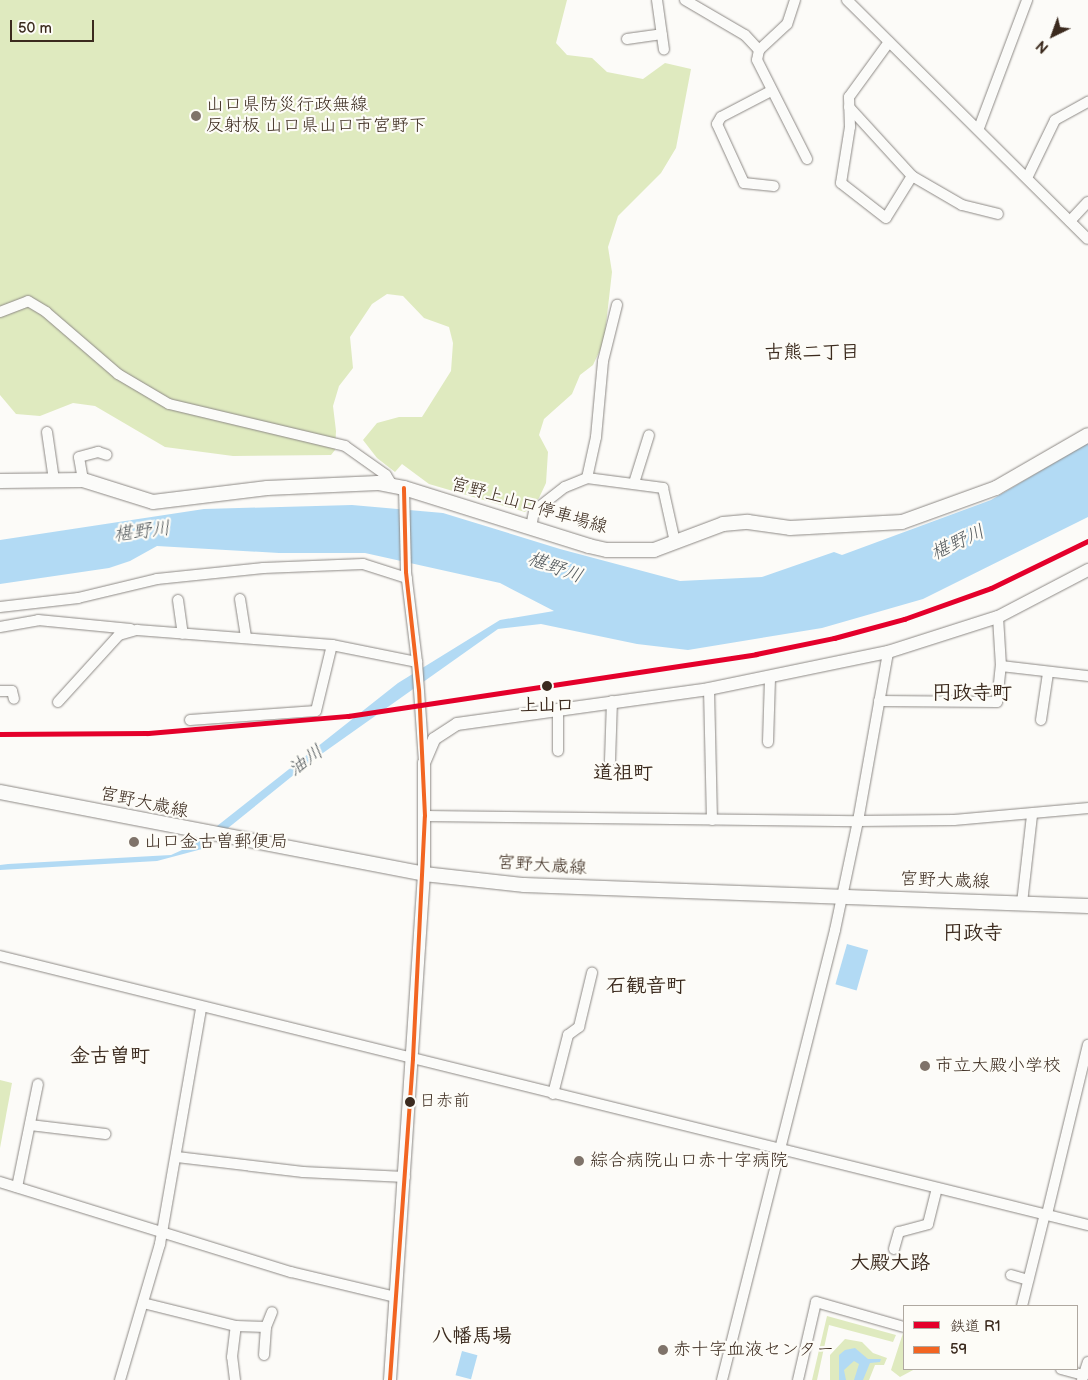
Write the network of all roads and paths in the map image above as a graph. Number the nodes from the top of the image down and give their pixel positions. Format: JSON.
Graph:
{"nodes":[{"id":1,"x":657,"y":0,"type":"edge"},
{"id":2,"x":685,"y":0,"type":"edge"},
{"id":3,"x":795,"y":0,"type":"edge"},
{"id":4,"x":847,"y":0,"type":"edge"},
{"id":5,"x":1028,"y":1,"type":"edge"},
{"id":6,"x":662,"y":34,"type":"junction"},
{"id":7,"x":627,"y":39,"type":"dead end"},
{"id":8,"x":890,"y":42,"type":"junction"},
{"id":9,"x":664,"y":50,"type":"dead end"},
{"id":10,"x":759,"y":50,"type":"junction"},
{"id":11,"x":771,"y":91,"type":"junction"},
{"id":12,"x":1088,"y":102,"type":"edge"},
{"id":13,"x":850,"y":108,"type":"junction"},
{"id":14,"x":979,"y":128,"type":"junction"},
{"id":15,"x":806,"y":159,"type":"dead end"},
{"id":16,"x":912,"y":176,"type":"junction"},
{"id":17,"x":1027,"y":178,"type":"junction"},
{"id":18,"x":774,"y":186,"type":"dead end"},
{"id":19,"x":1088,"y":202,"type":"edge"},
{"id":20,"x":998,"y":214,"type":"dead end"},
{"id":21,"x":1070,"y":221,"type":"junction"},
{"id":22,"x":1088,"y":240,"type":"edge"},
{"id":23,"x":617,"y":305,"type":"dead end"},
{"id":24,"x":0,"y":312,"type":"edge"},
{"id":25,"x":47,"y":432,"type":"dead end"},
{"id":26,"x":648,"y":435,"type":"dead end"},
{"id":27,"x":1088,"y":435,"type":"edge"},
{"id":28,"x":102,"y":449,"type":"dead end"},
{"id":29,"x":586,"y":478,"type":"junction"},
{"id":30,"x":54,"y":480,"type":"junction"},
{"id":31,"x":82,"y":480,"type":"junction"},
{"id":32,"x":0,"y":481,"type":"edge"},
{"id":33,"x":634,"y":484,"type":"junction"},
{"id":34,"x":401,"y":489,"type":"junction"},
{"id":35,"x":531,"y":527,"type":"junction"},
{"id":36,"x":675,"y":542,"type":"junction"},
{"id":37,"x":1088,"y":570,"type":"edge"},
{"id":38,"x":406,"y":575,"type":"junction"},
{"id":39,"x":240,"y":599,"type":"dead end"},
{"id":40,"x":178,"y":600,"type":"dead end"},
{"id":41,"x":0,"y":607,"type":"edge"},
{"id":42,"x":998,"y":617,"type":"junction"},
{"id":43,"x":0,"y":627,"type":"edge"},
{"id":44,"x":137,"y":630,"type":"junction"},
{"id":45,"x":183,"y":634,"type":"junction"},
{"id":46,"x":246,"y":638,"type":"junction"},
{"id":47,"x":332,"y":645,"type":"junction"},
{"id":48,"x":888,"y":652,"type":"junction"},
{"id":49,"x":417,"y":664,"type":"junction"},
{"id":50,"x":1001,"y":666,"type":"junction"},
{"id":51,"x":1048,"y":673,"type":"junction"},
{"id":52,"x":1088,"y":676,"type":"edge"},
{"id":53,"x":770,"y":677,"type":"junction"},
{"id":54,"x":709,"y":689,"type":"junction"},
{"id":55,"x":0,"y":691,"type":"edge"},
{"id":56,"x":13,"y":691,"type":"dead end"},
{"id":57,"x":612,"y":701,"type":"junction"},
{"id":58,"x":880,"y":701,"type":"junction"},
{"id":59,"x":58,"y":702,"type":"dead end"},
{"id":60,"x":558,"y":709,"type":"junction"},
{"id":61,"x":190,"y":720,"type":"dead end"},
{"id":62,"x":1041,"y":720,"type":"dead end"},
{"id":63,"x":768,"y":742,"type":"dead end"},
{"id":64,"x":558,"y":751,"type":"dead end"},
{"id":65,"x":610,"y":761,"type":"dead end"},
{"id":66,"x":424,"y":764,"type":"junction"},
{"id":67,"x":0,"y":792,"type":"edge"},
{"id":68,"x":1088,"y":808,"type":"edge"},
{"id":69,"x":1032,"y":815,"type":"junction"},
{"id":70,"x":426,"y":816,"type":"junction"},
{"id":71,"x":712,"y":820,"type":"junction"},
{"id":72,"x":858,"y":821,"type":"junction"},
{"id":73,"x":424,"y":874,"type":"junction"},
{"id":74,"x":842,"y":897,"type":"junction"},
{"id":75,"x":1022,"y":903,"type":"junction"},
{"id":76,"x":1088,"y":906,"type":"edge"},
{"id":77,"x":0,"y":956,"type":"edge"},
{"id":78,"x":592,"y":973,"type":"dead end"},
{"id":79,"x":201,"y":1008,"type":"junction"},
{"id":80,"x":1088,"y":1044,"type":"edge"},
{"id":81,"x":413,"y":1059,"type":"junction"},
{"id":82,"x":38,"y":1084,"type":"dead end"},
{"id":83,"x":553,"y":1094,"type":"junction"},
{"id":84,"x":30,"y":1125,"type":"junction"},
{"id":85,"x":105,"y":1134,"type":"dead end"},
{"id":86,"x":779,"y":1148,"type":"junction"},
{"id":87,"x":177,"y":1157,"type":"junction"},
{"id":88,"x":405,"y":1178,"type":"junction"},
{"id":89,"x":0,"y":1182,"type":"edge"},
{"id":90,"x":17,"y":1187,"type":"junction"},
{"id":91,"x":937,"y":1188,"type":"junction"},
{"id":92,"x":1046,"y":1214,"type":"junction"},
{"id":93,"x":1088,"y":1225,"type":"edge"},
{"id":94,"x":161,"y":1231,"type":"junction"},
{"id":95,"x":894,"y":1249,"type":"dead end"},
{"id":96,"x":1011,"y":1275,"type":"dead end"},
{"id":97,"x":1028,"y":1280,"type":"junction"},
{"id":98,"x":396,"y":1296,"type":"junction"},
{"id":99,"x":143,"y":1302,"type":"junction"},
{"id":100,"x":1022,"y":1305,"type":"edge"},
{"id":101,"x":272,"y":1312,"type":"dead end"},
{"id":102,"x":236,"y":1326,"type":"junction"},
{"id":103,"x":266,"y":1327,"type":"junction"},
{"id":104,"x":903,"y":1327,"type":"edge"},
{"id":105,"x":264,"y":1356,"type":"dead end"},
{"id":106,"x":1088,"y":1362,"type":"edge"},
{"id":107,"x":1064,"y":1370,"type":"edge"},
{"id":108,"x":1083,"y":1377,"type":"edge"},
{"id":109,"x":120,"y":1380,"type":"edge"},
{"id":110,"x":235,"y":1380,"type":"edge"},
{"id":111,"x":390,"y":1380,"type":"edge"},
{"id":112,"x":722,"y":1380,"type":"edge"},
{"id":113,"x":798,"y":1380,"type":"edge"}],
"edges":[{"from":1,"to":6,"type":"street"},
{"from":2,"to":10,"type":"street"},
{"from":3,"to":10,"type":"street"},
{"from":4,"to":8,"type":"street"},
{"from":5,"to":14,"type":"street"},
{"from":6,"to":7,"type":"street"},
{"from":6,"to":9,"type":"street"},
{"from":8,"to":13,"type":"street"},
{"from":8,"to":14,"type":"street"},
{"from":10,"to":11,"type":"street"},
{"from":11,"to":15,"type":"street"},
{"from":11,"to":18,"type":"street"},
{"from":12,"to":17,"type":"street"},
{"from":13,"to":16,"type":"street"},
{"from":13,"to":16,"type":"street"},
{"from":14,"to":17,"type":"street"},
{"from":16,"to":20,"type":"street"},
{"from":17,"to":21,"type":"street"},
{"from":19,"to":21,"type":"street"},
{"from":21,"to":22,"type":"street"},
{"from":23,"to":29,"type":"street"},
{"from":24,"to":34,"type":"street"},
{"from":25,"to":30,"type":"street"},
{"from":26,"to":33,"type":"street"},
{"from":27,"to":36,"type":"main road","name":"宮野上山口停車場線"},
{"from":28,"to":31,"type":"street"},
{"from":29,"to":33,"type":"street"},
{"from":29,"to":35,"type":"street"},
{"from":30,"to":31,"type":"main road","name":"宮野上山口停車場線"},
{"from":30,"to":32,"type":"main road","name":"宮野上山口停車場線"},
{"from":31,"to":34,"type":"main road","name":"宮野上山口停車場線"},
{"from":33,"to":36,"type":"street"},
{"from":34,"to":35,"type":"main road","name":"宮野上山口停車場線"},
{"from":34,"to":38,"type":"street"},
{"from":35,"to":36,"type":"main road","name":"宮野上山口停車場線"},
{"from":37,"to":42,"type":"street"},
{"from":38,"to":41,"type":"street"},
{"from":38,"to":49,"type":"street"},
{"from":39,"to":46,"type":"street"},
{"from":40,"to":45,"type":"street"},
{"from":42,"to":48,"type":"street"},
{"from":42,"to":50,"type":"street"},
{"from":43,"to":44,"type":"street"},
{"from":44,"to":45,"type":"street"},
{"from":44,"to":59,"type":"street"},
{"from":45,"to":46,"type":"street"},
{"from":46,"to":47,"type":"street"},
{"from":47,"to":49,"type":"street"},
{"from":47,"to":61,"type":"street"},
{"from":48,"to":53,"type":"street"},
{"from":48,"to":58,"type":"street"},
{"from":49,"to":66,"type":"street"},
{"from":50,"to":51,"type":"street"},
{"from":50,"to":58,"type":"street"},
{"from":51,"to":52,"type":"street"},
{"from":51,"to":62,"type":"street"},
{"from":53,"to":54,"type":"street"},
{"from":53,"to":63,"type":"street"},
{"from":54,"to":57,"type":"street"},
{"from":54,"to":71,"type":"street"},
{"from":55,"to":56,"type":"street"},
{"from":57,"to":60,"type":"street"},
{"from":57,"to":65,"type":"street"},
{"from":58,"to":72,"type":"street"},
{"from":60,"to":64,"type":"street"},
{"from":60,"to":66,"type":"street"},
{"from":66,"to":70,"type":"street"},
{"from":67,"to":73,"type":"main road","name":"宮野大歳線"},
{"from":68,"to":69,"type":"street"},
{"from":69,"to":72,"type":"street"},
{"from":69,"to":75,"type":"street"},
{"from":70,"to":71,"type":"street"},
{"from":70,"to":73,"type":"street"},
{"from":71,"to":72,"type":"street"},
{"from":72,"to":74,"type":"street"},
{"from":73,"to":74,"type":"main road","name":"宮野大歳線"},
{"from":73,"to":81,"type":"street"},
{"from":74,"to":75,"type":"main road","name":"宮野大歳線"},
{"from":74,"to":86,"type":"street"},
{"from":75,"to":76,"type":"main road","name":"宮野大歳線"},
{"from":77,"to":79,"type":"street"},
{"from":78,"to":83,"type":"street"},
{"from":79,"to":81,"type":"street"},
{"from":79,"to":87,"type":"street"},
{"from":80,"to":92,"type":"street"},
{"from":81,"to":83,"type":"street"},
{"from":81,"to":88,"type":"street"},
{"from":82,"to":84,"type":"street"},
{"from":83,"to":86,"type":"street"},
{"from":84,"to":85,"type":"street"},
{"from":84,"to":90,"type":"street"},
{"from":86,"to":91,"type":"street"},
{"from":86,"to":112,"type":"street"},
{"from":87,"to":88,"type":"street"},
{"from":87,"to":94,"type":"street"},
{"from":88,"to":98,"type":"street"},
{"from":89,"to":90,"type":"street"},
{"from":90,"to":94,"type":"street"},
{"from":91,"to":92,"type":"street"},
{"from":91,"to":95,"type":"street"},
{"from":92,"to":93,"type":"street"},
{"from":92,"to":97,"type":"street"},
{"from":94,"to":98,"type":"street"},
{"from":94,"to":99,"type":"street"},
{"from":96,"to":97,"type":"street"},
{"from":97,"to":100,"type":"street"},
{"from":98,"to":111,"type":"street"},
{"from":99,"to":102,"type":"street"},
{"from":99,"to":109,"type":"street"},
{"from":101,"to":103,"type":"street"},
{"from":102,"to":103,"type":"street"},
{"from":102,"to":110,"type":"street"},
{"from":103,"to":105,"type":"street"},
{"from":104,"to":113,"type":"street"},
{"from":106,"to":108,"type":"street"},
{"from":107,"to":108,"type":"street"}]}
